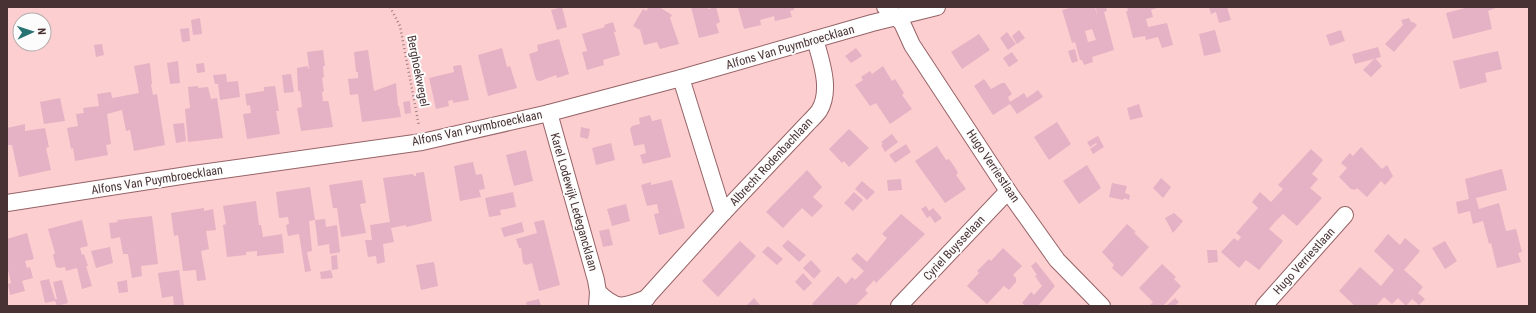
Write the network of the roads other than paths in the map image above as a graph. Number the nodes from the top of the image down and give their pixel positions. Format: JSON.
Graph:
{"nodes":[{"id":1,"x":937,"y":7,"type":"edge"},
{"id":2,"x":891,"y":12,"type":"edge"},
{"id":3,"x":815,"y":39,"type":"junction"},
{"id":4,"x":681,"y":78,"type":"junction"},
{"id":5,"x":549,"y":113,"type":"junction"},
{"id":6,"x":1008,"y":191,"type":"junction"},
{"id":7,"x":7,"y":203,"type":"edge"},
{"id":8,"x":723,"y":213,"type":"junction"},
{"id":9,"x":1345,"y":215,"type":"dead end"},
{"id":10,"x":597,"y":299,"type":"edge"},
{"id":11,"x":643,"y":302,"type":"edge"},
{"id":12,"x":899,"y":306,"type":"edge"},
{"id":13,"x":1102,"y":306,"type":"edge"},
{"id":14,"x":1264,"y":306,"type":"edge"}],
"edges":[{"from":1,"to":2,"type":"street","name":"Alfons Van Puymbroecklaan"},
{"from":2,"to":3,"type":"street","name":"Alfons Van Puymbroecklaan"},
{"from":2,"to":6,"type":"street","name":"Hugo Verriestlaan"},
{"from":3,"to":4,"type":"street","name":"Alfons Van Puymbroecklaan"},
{"from":3,"to":8,"type":"street","name":"Albrecht Rodenbachlaan"},
{"from":4,"to":5,"type":"street","name":"Alfons Van Puymbroecklaan"},
{"from":4,"to":8,"type":"street","name":"Albrecht Rodenbachlaan"},
{"from":5,"to":7,"type":"street","name":"Alfons Van Puymbroecklaan"},
{"from":5,"to":10,"type":"street","name":"Karel Lodewijk Ledegancklaan"},
{"from":6,"to":12,"type":"street","name":"Cyriel Buysselaan"},
{"from":6,"to":13,"type":"street","name":"Hugo Verriestlaan"},
{"from":8,"to":11,"type":"street","name":"Albrecht Rodenbachlaan"},
{"from":9,"to":14,"type":"street","name":"Hugo Verriestlaan"},
{"from":10,"to":11,"type":"street","name":"Albrecht Rodenbachlaan"}]}
